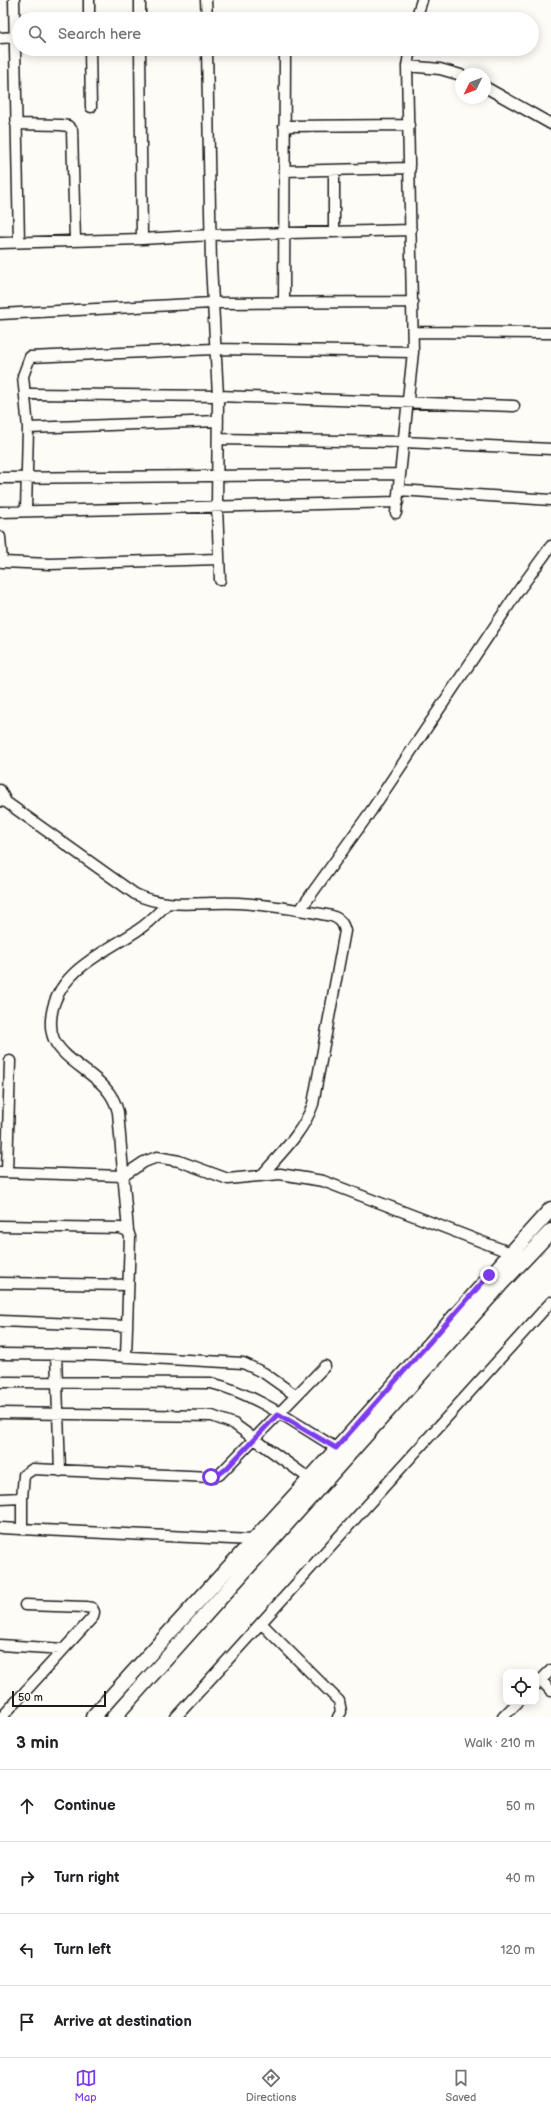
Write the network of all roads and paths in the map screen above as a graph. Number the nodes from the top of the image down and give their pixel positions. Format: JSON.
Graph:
{"nodes":[{"id":1,"x":14,"y":0,"type":"edge"},
{"id":2,"x":89,"y":0,"type":"edge"},
{"id":3,"x":140,"y":0,"type":"edge"},
{"id":4,"x":206,"y":0,"type":"edge"},
{"id":5,"x":422,"y":0,"type":"edge"},
{"id":6,"x":14,"y":12,"type":"edge"},
{"id":7,"x":90,"y":12,"type":"edge"},
{"id":8,"x":140,"y":12,"type":"edge"},
{"id":9,"x":206,"y":12,"type":"edge"},
{"id":10,"x":418,"y":12,"type":"edge"},
{"id":11,"x":12,"y":37,"type":"edge"},
{"id":12,"x":0,"y":38,"type":"edge"},
{"id":13,"x":15,"y":56,"type":"edge"},
{"id":14,"x":90,"y":56,"type":"edge"},
{"id":15,"x":140,"y":56,"type":"edge"},
{"id":16,"x":207,"y":56,"type":"edge"},
{"id":17,"x":285,"y":56,"type":"edge"},
{"id":18,"x":409,"y":56,"type":"edge"},
{"id":19,"x":407,"y":66,"type":"junction"},
{"id":20,"x":455,"y":73,"type":"edge"},
{"id":21,"x":491,"y":90,"type":"edge"},
{"id":22,"x":91,"y":107,"type":"dead end"},
{"id":23,"x":551,"y":122,"type":"edge"},
{"id":24,"x":16,"y":124,"type":"junction"},
{"id":25,"x":409,"y":125,"type":"junction"},
{"id":26,"x":284,"y":126,"type":"junction"},
{"id":27,"x":410,"y":168,"type":"junction"},
{"id":28,"x":334,"y":170,"type":"junction"},
{"id":29,"x":284,"y":171,"type":"junction"},
{"id":30,"x":411,"y":230,"type":"junction"},
{"id":31,"x":334,"y":232,"type":"junction"},
{"id":32,"x":284,"y":233,"type":"junction"},
{"id":33,"x":210,"y":235,"type":"junction"},
{"id":34,"x":142,"y":239,"type":"junction"},
{"id":35,"x":74,"y":241,"type":"junction"},
{"id":36,"x":18,"y":242,"type":"junction"},
{"id":37,"x":0,"y":243,"type":"edge"},
{"id":38,"x":413,"y":302,"type":"junction"},
{"id":39,"x":212,"y":303,"type":"junction"},
{"id":40,"x":284,"y":303,"type":"junction"},
{"id":41,"x":0,"y":314,"type":"edge"},
{"id":42,"x":413,"y":332,"type":"junction"},
{"id":43,"x":551,"y":333,"type":"edge"},
{"id":44,"x":214,"y":349,"type":"junction"},
{"id":45,"x":413,"y":352,"type":"junction"},
{"id":46,"x":31,"y":394,"type":"dead end"},
{"id":47,"x":218,"y":396,"type":"junction"},
{"id":48,"x":408,"y":402,"type":"junction"},
{"id":49,"x":514,"y":406,"type":"dead end"},
{"id":50,"x":218,"y":421,"type":"junction"},
{"id":51,"x":28,"y":428,"type":"junction"},
{"id":52,"x":218,"y":439,"type":"junction"},
{"id":53,"x":404,"y":442,"type":"junction"},
{"id":54,"x":551,"y":449,"type":"edge"},
{"id":55,"x":400,"y":474,"type":"junction"},
{"id":56,"x":217,"y":476,"type":"junction"},
{"id":57,"x":0,"y":478,"type":"edge"},
{"id":58,"x":26,"y":478,"type":"junction"},
{"id":59,"x":399,"y":490,"type":"junction"},
{"id":60,"x":551,"y":500,"type":"edge"},
{"id":61,"x":398,"y":502,"type":"junction"},
{"id":62,"x":217,"y":507,"type":"junction"},
{"id":63,"x":26,"y":511,"type":"junction"},
{"id":64,"x":0,"y":512,"type":"edge"},
{"id":65,"x":396,"y":513,"type":"dead end"},
{"id":66,"x":0,"y":537,"type":"edge"},
{"id":67,"x":551,"y":546,"type":"edge"},
{"id":68,"x":219,"y":559,"type":"junction"},
{"id":69,"x":220,"y":580,"type":"dead end"},
{"id":70,"x":0,"y":790,"type":"edge"},
{"id":71,"x":3,"y":802,"type":"edge"},
{"id":72,"x":168,"y":904,"type":"junction"},
{"id":73,"x":300,"y":910,"type":"junction"},
{"id":74,"x":10,"y":1061,"type":"dead end"},
{"id":75,"x":5,"y":1097,"type":"edge"},
{"id":76,"x":4,"y":1172,"type":"edge"},
{"id":77,"x":123,"y":1176,"type":"junction"},
{"id":78,"x":260,"y":1176,"type":"junction"},
{"id":79,"x":551,"y":1209,"type":"edge"},
{"id":80,"x":0,"y":1226,"type":"edge"},
{"id":81,"x":128,"y":1231,"type":"junction"},
{"id":82,"x":551,"y":1231,"type":"edge"},
{"id":83,"x":511,"y":1253,"type":"junction"},
{"id":84,"x":0,"y":1283,"type":"edge"},
{"id":85,"x":128,"y":1285,"type":"junction"},
{"id":86,"x":551,"y":1302,"type":"edge"},
{"id":87,"x":0,"y":1321,"type":"edge"},
{"id":88,"x":127,"y":1326,"type":"junction"},
{"id":89,"x":0,"y":1354,"type":"edge"},
{"id":90,"x":56,"y":1354,"type":"junction"},
{"id":91,"x":126,"y":1357,"type":"junction"},
{"id":92,"x":325,"y":1366,"type":"dead end"},
{"id":93,"x":0,"y":1382,"type":"edge"},
{"id":94,"x":57,"y":1383,"type":"junction"},
{"id":95,"x":295,"y":1395,"type":"junction"},
{"id":96,"x":0,"y":1413,"type":"edge"},
{"id":97,"x":57,"y":1414,"type":"junction"},
{"id":98,"x":278,"y":1414,"type":"junction"},
{"id":99,"x":255,"y":1439,"type":"junction"},
{"id":100,"x":336,"y":1448,"type":"junction"},
{"id":101,"x":60,"y":1471,"type":"junction"},
{"id":102,"x":315,"y":1483,"type":"junction"},
{"id":103,"x":22,"y":1498,"type":"junction"},
{"id":104,"x":0,"y":1499,"type":"edge"},
{"id":105,"x":0,"y":1528,"type":"edge"},
{"id":106,"x":22,"y":1529,"type":"junction"},
{"id":107,"x":252,"y":1540,"type":"junction"},
{"id":108,"x":25,"y":1604,"type":"dead end"},
{"id":109,"x":261,"y":1624,"type":"junction"},
{"id":110,"x":0,"y":1645,"type":"edge"},
{"id":111,"x":64,"y":1649,"type":"junction"},
{"id":112,"x":551,"y":1670,"type":"edge"},
{"id":113,"x":539,"y":1681,"type":"edge"},
{"id":114,"x":539,"y":1683,"type":"edge"},
{"id":115,"x":551,"y":1691,"type":"edge"},
{"id":116,"x":515,"y":1705,"type":"edge"},
{"id":117,"x":5,"y":1714,"type":"edge"},
{"id":118,"x":93,"y":1717,"type":"edge"},
{"id":119,"x":114,"y":1717,"type":"edge"},
{"id":120,"x":176,"y":1717,"type":"edge"},
{"id":121,"x":338,"y":1717,"type":"edge"},
{"id":122,"x":503,"y":1717,"type":"edge"}],
"edges":[{"from":1,"to":6,"type":"street"},
{"from":2,"to":7,"type":"street"},
{"from":3,"to":8,"type":"street"},
{"from":4,"to":9,"type":"street"},
{"from":5,"to":10,"type":"street"},
{"from":11,"to":12,"type":"street"},
{"from":13,"to":24,"type":"street"},
{"from":14,"to":22,"type":"street"},
{"from":15,"to":34,"type":"street"},
{"from":16,"to":33,"type":"street"},
{"from":17,"to":26,"type":"street"},
{"from":18,"to":19,"type":"street"},
{"from":19,"to":20,"type":"street"},
{"from":19,"to":25,"type":"street"},
{"from":21,"to":23,"type":"street"},
{"from":24,"to":35,"type":"street"},
{"from":24,"to":36,"type":"street"},
{"from":25,"to":26,"type":"street"},
{"from":25,"to":27,"type":"street"},
{"from":26,"to":29,"type":"street"},
{"from":27,"to":28,"type":"street"},
{"from":27,"to":30,"type":"street"},
{"from":28,"to":29,"type":"street"},
{"from":28,"to":31,"type":"street"},
{"from":29,"to":32,"type":"street"},
{"from":30,"to":31,"type":"street"},
{"from":30,"to":38,"type":"street"},
{"from":31,"to":32,"type":"street"},
{"from":32,"to":33,"type":"street"},
{"from":32,"to":40,"type":"street"},
{"from":33,"to":34,"type":"street"},
{"from":33,"to":39,"type":"street"},
{"from":34,"to":35,"type":"street"},
{"from":35,"to":36,"type":"street"},
{"from":36,"to":37,"type":"street"},
{"from":38,"to":40,"type":"street"},
{"from":38,"to":42,"type":"street"},
{"from":39,"to":40,"type":"street"},
{"from":39,"to":41,"type":"street"},
{"from":39,"to":44,"type":"street"},
{"from":42,"to":43,"type":"street"},
{"from":42,"to":45,"type":"street"},
{"from":44,"to":45,"type":"street"},
{"from":44,"to":47,"type":"street"},
{"from":44,"to":51,"type":"street"},
{"from":45,"to":48,"type":"street"},
{"from":46,"to":47,"type":"street"},
{"from":47,"to":48,"type":"street"},
{"from":47,"to":50,"type":"street"},
{"from":48,"to":49,"type":"street"},
{"from":48,"to":53,"type":"street"},
{"from":50,"to":51,"type":"street"},
{"from":50,"to":52,"type":"street"},
{"from":51,"to":58,"type":"street"},
{"from":52,"to":53,"type":"street"},
{"from":52,"to":56,"type":"street"},
{"from":53,"to":54,"type":"street"},
{"from":53,"to":55,"type":"street"},
{"from":55,"to":56,"type":"street"},
{"from":55,"to":59,"type":"street"},
{"from":56,"to":58,"type":"street"},
{"from":56,"to":62,"type":"street"},
{"from":57,"to":58,"type":"street"},
{"from":58,"to":63,"type":"street"},
{"from":59,"to":60,"type":"street"},
{"from":59,"to":61,"type":"street"},
{"from":61,"to":62,"type":"street"},
{"from":61,"to":65,"type":"street"},
{"from":62,"to":63,"type":"street"},
{"from":62,"to":68,"type":"street"},
{"from":63,"to":64,"type":"street"},
{"from":66,"to":68,"type":"street"},
{"from":67,"to":73,"type":"street"},
{"from":68,"to":69,"type":"street"},
{"from":70,"to":71,"type":"street"},
{"from":71,"to":72,"type":"street"},
{"from":72,"to":73,"type":"street"},
{"from":72,"to":77,"type":"street"},
{"from":73,"to":78,"type":"street"},
{"from":74,"to":75,"type":"street"},
{"from":75,"to":76,"type":"street"},
{"from":76,"to":77,"type":"street"},
{"from":77,"to":78,"type":"street"},
{"from":77,"to":81,"type":"street"},
{"from":78,"to":83,"type":"street"},
{"from":79,"to":83,"type":"main road"},
{"from":80,"to":81,"type":"street"},
{"from":81,"to":85,"type":"street"},
{"from":82,"to":102,"type":"main road"},
{"from":83,"to":100,"type":"main road"},
{"from":84,"to":85,"type":"street"},
{"from":85,"to":88,"type":"street"},
{"from":86,"to":109,"type":"street"},
{"from":87,"to":88,"type":"street"},
{"from":88,"to":91,"type":"street"},
{"from":89,"to":90,"type":"street"},
{"from":90,"to":91,"type":"street"},
{"from":90,"to":94,"type":"street"},
{"from":91,"to":95,"type":"street"},
{"from":92,"to":95,"type":"street"},
{"from":93,"to":94,"type":"street"},
{"from":94,"to":97,"type":"street"},
{"from":94,"to":98,"type":"street"},
{"from":95,"to":98,"type":"street"},
{"from":96,"to":97,"type":"street"},
{"from":97,"to":99,"type":"street"},
{"from":97,"to":101,"type":"street"},
{"from":98,"to":99,"type":"street"},
{"from":98,"to":100,"type":"street"},
{"from":99,"to":101,"type":"street"},
{"from":99,"to":102,"type":"street"},
{"from":100,"to":102,"type":"main road"},
{"from":101,"to":103,"type":"street"},
{"from":102,"to":107,"type":"main road"},
{"from":102,"to":119,"type":"main road"},
{"from":103,"to":104,"type":"street"},
{"from":103,"to":106,"type":"street"},
{"from":105,"to":106,"type":"street"},
{"from":106,"to":107,"type":"street"},
{"from":107,"to":118,"type":"main road"},
{"from":108,"to":111,"type":"street"},
{"from":109,"to":120,"type":"street"},
{"from":109,"to":121,"type":"street"},
{"from":110,"to":111,"type":"street"},
{"from":111,"to":117,"type":"street"},
{"from":112,"to":113,"type":"street"},
{"from":114,"to":115,"type":"street"},
{"from":116,"to":122,"type":"street"}]}
